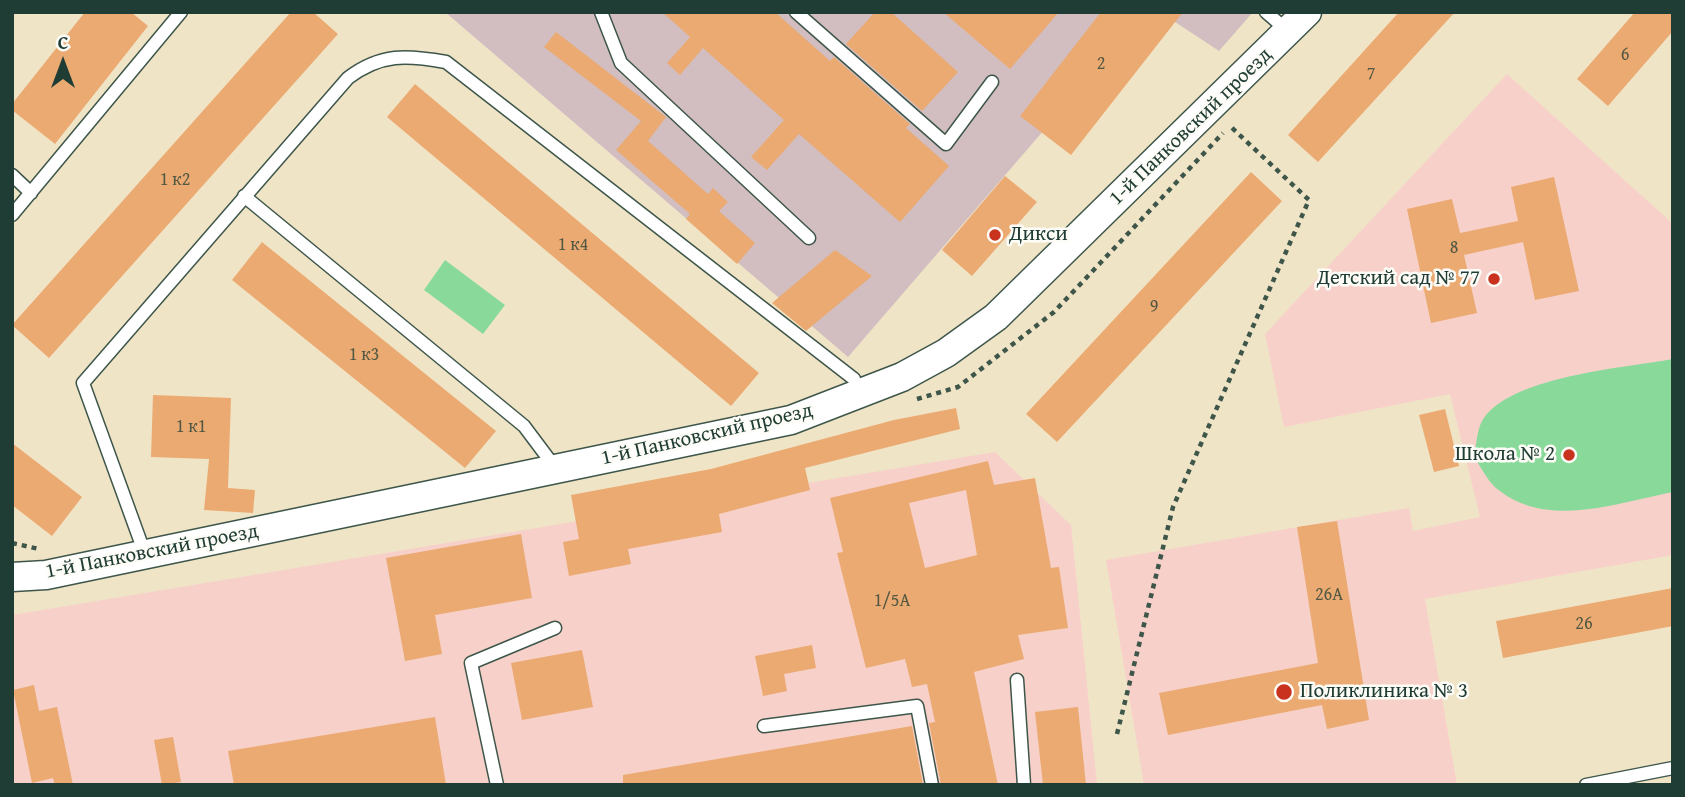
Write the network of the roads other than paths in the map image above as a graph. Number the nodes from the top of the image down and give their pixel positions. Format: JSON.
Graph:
{"nodes":[{"id":1,"x":181,"y":12,"type":"edge"},
{"id":2,"x":601,"y":12,"type":"edge"},
{"id":3,"x":796,"y":12,"type":"edge"},
{"id":4,"x":1266,"y":12,"type":"edge"},
{"id":5,"x":1298,"y":22,"type":"edge"},
{"id":6,"x":992,"y":82,"type":"dead end"},
{"id":7,"x":12,"y":175,"type":"edge"},
{"id":8,"x":31,"y":193,"type":"junction"},
{"id":9,"x":244,"y":196,"type":"junction"},
{"id":10,"x":12,"y":215,"type":"edge"},
{"id":11,"x":809,"y":238,"type":"dead end"},
{"id":12,"x":859,"y":395,"type":"junction"},
{"id":13,"x":551,"y":470,"type":"junction"},
{"id":14,"x":145,"y":554,"type":"junction"},
{"id":15,"x":12,"y":577,"type":"edge"},
{"id":16,"x":555,"y":628,"type":"dead end"},
{"id":17,"x":1017,"y":680,"type":"dead end"},
{"id":18,"x":764,"y":726,"type":"dead end"},
{"id":19,"x":1673,"y":768,"type":"edge"},
{"id":20,"x":497,"y":785,"type":"edge"},
{"id":21,"x":932,"y":785,"type":"edge"},
{"id":22,"x":1024,"y":785,"type":"edge"},
{"id":23,"x":1586,"y":785,"type":"edge"}],
"edges":[{"from":1,"to":8,"type":"lane"},
{"from":2,"to":11,"type":"lane"},
{"from":3,"to":6,"type":"lane"},
{"from":4,"to":5,"type":"lane"},
{"from":5,"to":12,"type":"street","name":"1-й Панковский проезд"},
{"from":7,"to":8,"type":"lane"},
{"from":8,"to":10,"type":"lane"},
{"from":9,"to":12,"type":"lane"},
{"from":9,"to":13,"type":"lane"},
{"from":9,"to":14,"type":"lane"},
{"from":12,"to":13,"type":"street","name":"1-й Панковский проезд"},
{"from":13,"to":14,"type":"street","name":"1-й Панковский проезд"},
{"from":14,"to":15,"type":"street","name":"1-й Панковский проезд"},
{"from":16,"to":20,"type":"lane"},
{"from":17,"to":22,"type":"lane"},
{"from":18,"to":21,"type":"lane"},
{"from":19,"to":23,"type":"lane"}]}
